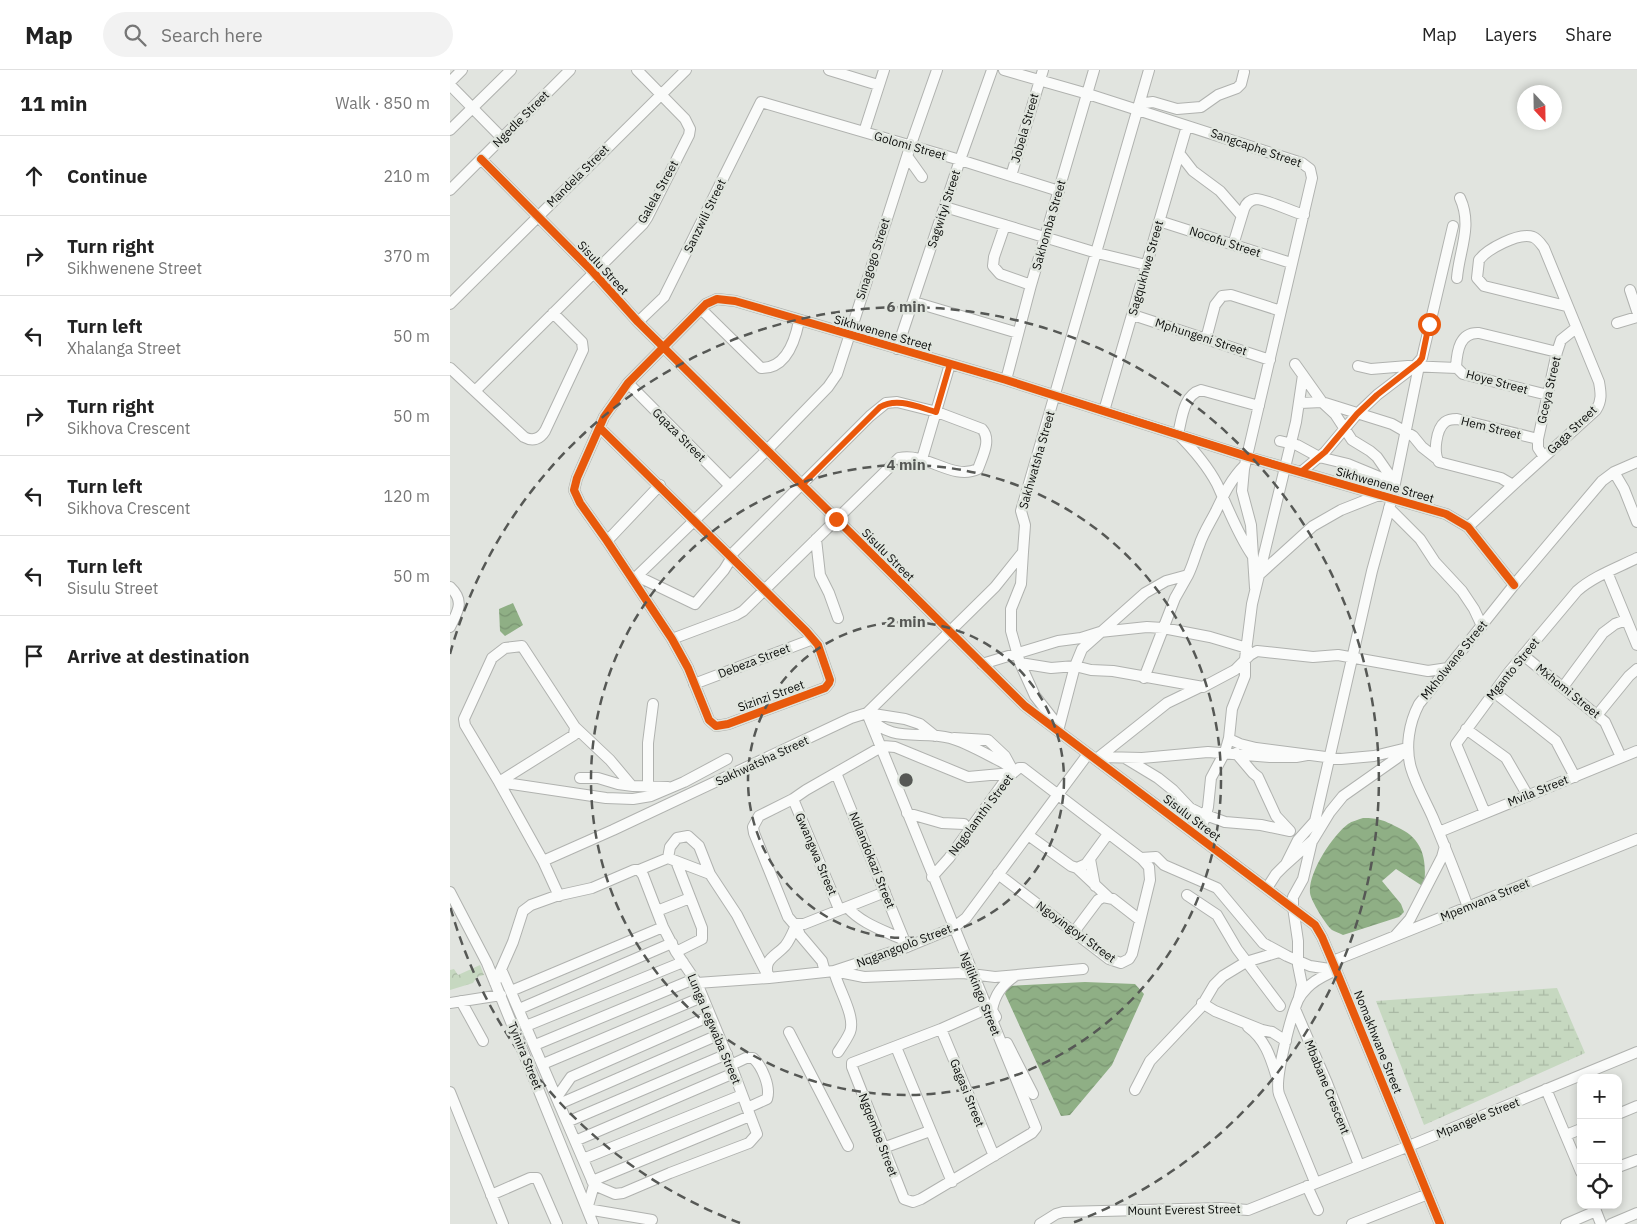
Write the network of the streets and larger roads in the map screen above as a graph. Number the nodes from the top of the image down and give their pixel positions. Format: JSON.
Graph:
{"nodes":[{"id":1,"x":462,"y":70,"type":"edge"},
{"id":2,"x":511,"y":70,"type":"edge"},
{"id":3,"x":570,"y":70,"type":"edge"},
{"id":4,"x":637,"y":70,"type":"edge"},
{"id":5,"x":686,"y":70,"type":"edge"},
{"id":6,"x":829,"y":70,"type":"edge"},
{"id":7,"x":884,"y":70,"type":"edge"},
{"id":8,"x":937,"y":70,"type":"edge"},
{"id":9,"x":992,"y":70,"type":"edge"},
{"id":10,"x":1004,"y":70,"type":"edge"},
{"id":11,"x":1042,"y":70,"type":"edge"},
{"id":12,"x":1094,"y":70,"type":"edge"},
{"id":13,"x":1149,"y":70,"type":"edge"},
{"id":14,"x":1244,"y":72,"type":"dead end"},
{"id":15,"x":1039,"y":81,"type":"junction"},
{"id":16,"x":450,"y":83,"type":"edge"},
{"id":17,"x":878,"y":85,"type":"junction"},
{"id":18,"x":1088,"y":94,"type":"junction"},
{"id":19,"x":661,"y":95,"type":"junction"},
{"id":20,"x":760,"y":102,"type":"joint"},
{"id":21,"x":472,"y":108,"type":"junction"},
{"id":22,"x":1138,"y":109,"type":"junction"},
{"id":23,"x":1187,"y":126,"type":"junction"},
{"id":24,"x":450,"y":130,"type":"edge"},
{"id":25,"x":864,"y":132,"type":"junction"},
{"id":26,"x":502,"y":138,"type":"junction"},
{"id":27,"x":908,"y":152,"type":"junction"},
{"id":28,"x":1179,"y":153,"type":"junction"},
{"id":29,"x":481,"y":159,"type":"junction"},
{"id":30,"x":960,"y":160,"type":"junction"},
{"id":31,"x":1011,"y":176,"type":"junction"},
{"id":32,"x":922,"y":177,"type":"dead end"},
{"id":33,"x":450,"y":190,"type":"edge"},
{"id":34,"x":1058,"y":191,"type":"junction"},
{"id":35,"x":1460,"y":198,"type":"dead end"},
{"id":36,"x":945,"y":207,"type":"junction"},
{"id":37,"x":1241,"y":215,"type":"junction"},
{"id":38,"x":538,"y":216,"type":"junction"},
{"id":39,"x":1304,"y":216,"type":"junction"},
{"id":40,"x":1159,"y":221,"type":"junction"},
{"id":41,"x":1005,"y":225,"type":"junction"},
{"id":42,"x":1454,"y":226,"type":"dead end"},
{"id":43,"x":1046,"y":237,"type":"junction"},
{"id":44,"x":1233,"y":244,"type":"junction"},
{"id":45,"x":1097,"y":253,"type":"junction"},
{"id":46,"x":1292,"y":263,"type":"junction"},
{"id":47,"x":1146,"y":265,"type":"junction"},
{"id":48,"x":593,"y":272,"type":"junction"},
{"id":49,"x":1457,"y":278,"type":"dead end"},
{"id":50,"x":1031,"y":285,"type":"junction"},
{"id":51,"x":1630,"y":290,"type":"dead end"},
{"id":52,"x":914,"y":302,"type":"junction"},
{"id":53,"x":450,"y":304,"type":"edge"},
{"id":54,"x":1566,"y":306,"type":"junction"},
{"id":55,"x":701,"y":309,"type":"junction"},
{"id":56,"x":1637,"y":310,"type":"edge"},
{"id":57,"x":1280,"y":312,"type":"junction"},
{"id":58,"x":553,"y":313,"type":"junction"},
{"id":59,"x":1133,"y":314,"type":"junction"},
{"id":60,"x":1637,"y":317,"type":"edge"},
{"id":61,"x":799,"y":321,"type":"junction"},
{"id":62,"x":638,"y":322,"type":"junction"},
{"id":63,"x":1618,"y":323,"type":"dead end"},
{"id":64,"x":1576,"y":328,"type":"junction"},
{"id":65,"x":1018,"y":333,"type":"junction"},
{"id":66,"x":849,"y":335,"type":"junction"},
{"id":67,"x":1206,"y":339,"type":"junction"},
{"id":68,"x":664,"y":347,"type":"junction"},
{"id":69,"x":898,"y":349,"type":"junction"},
{"id":70,"x":1557,"y":352,"type":"junction"},
{"id":71,"x":1270,"y":360,"type":"junction"},
{"id":72,"x":950,"y":364,"type":"junction"},
{"id":73,"x":1295,"y":364,"type":"dead end"},
{"id":74,"x":1358,"y":366,"type":"dead end"},
{"id":75,"x":1417,"y":366,"type":"junction"},
{"id":76,"x":450,"y":368,"type":"edge"},
{"id":77,"x":1457,"y":368,"type":"junction"},
{"id":78,"x":1303,"y":375,"type":"junction"},
{"id":79,"x":1006,"y":380,"type":"junction"},
{"id":80,"x":628,"y":383,"type":"junction"},
{"id":81,"x":475,"y":391,"type":"junction"},
{"id":82,"x":1056,"y":395,"type":"junction"},
{"id":83,"x":1548,"y":395,"type":"junction"},
{"id":84,"x":1300,"y":402,"type":"junction"},
{"id":85,"x":1323,"y":402,"type":"junction"},
{"id":86,"x":1259,"y":406,"type":"junction"},
{"id":87,"x":1104,"y":411,"type":"junction"},
{"id":88,"x":936,"y":412,"type":"junction"},
{"id":89,"x":1357,"y":414,"type":"junction"},
{"id":90,"x":600,"y":428,"type":"junction"},
{"id":91,"x":1344,"y":428,"type":"junction"},
{"id":92,"x":1406,"y":432,"type":"junction"},
{"id":93,"x":1178,"y":434,"type":"junction"},
{"id":94,"x":1538,"y":439,"type":"junction"},
{"id":95,"x":1280,"y":442,"type":"dead end"},
{"id":96,"x":1291,"y":443,"type":"junction"},
{"id":97,"x":767,"y":450,"type":"junction"},
{"id":98,"x":1319,"y":457,"type":"junction"},
{"id":99,"x":1544,"y":457,"type":"junction"},
{"id":100,"x":1436,"y":458,"type":"junction"},
{"id":101,"x":922,"y":459,"type":"junction"},
{"id":102,"x":1246,"y":461,"type":"junction"},
{"id":103,"x":1637,"y":462,"type":"edge"},
{"id":104,"x":1284,"y":467,"type":"junction"},
{"id":105,"x":1301,"y":472,"type":"junction"},
{"id":106,"x":1614,"y":472,"type":"junction"},
{"id":107,"x":1395,"y":483,"type":"junction"},
{"id":108,"x":660,"y":485,"type":"junction"},
{"id":109,"x":802,"y":485,"type":"junction"},
{"id":110,"x":1512,"y":485,"type":"junction"},
{"id":111,"x":730,"y":486,"type":"junction"},
{"id":112,"x":1380,"y":495,"type":"junction"},
{"id":113,"x":1222,"y":498,"type":"junction"},
{"id":114,"x":1390,"y":503,"type":"junction"},
{"id":115,"x":1634,"y":504,"type":"edge"},
{"id":116,"x":695,"y":519,"type":"junction"},
{"id":117,"x":836,"y":519,"type":"junction"},
{"id":118,"x":1637,"y":522,"type":"edge"},
{"id":119,"x":1468,"y":527,"type":"junction"},
{"id":120,"x":816,"y":539,"type":"junction"},
{"id":121,"x":608,"y":541,"type":"junction"},
{"id":122,"x":1023,"y":552,"type":"junction"},
{"id":123,"x":731,"y":556,"type":"junction"},
{"id":124,"x":1637,"y":558,"type":"edge"},
{"id":125,"x":1255,"y":560,"type":"junction"},
{"id":126,"x":1607,"y":572,"type":"junction"},
{"id":127,"x":1260,"y":574,"type":"junction"},
{"id":128,"x":1188,"y":575,"type":"junction"},
{"id":129,"x":637,"y":579,"type":"junction"},
{"id":130,"x":1514,"y":586,"type":"junction"},
{"id":131,"x":450,"y":587,"type":"edge"},
{"id":132,"x":1256,"y":588,"type":"junction"},
{"id":133,"x":766,"y":590,"type":"junction"},
{"id":134,"x":838,"y":618,"type":"dead end"},
{"id":135,"x":1626,"y":620,"type":"junction"},
{"id":136,"x":1482,"y":626,"type":"junction"},
{"id":137,"x":450,"y":627,"type":"edge"},
{"id":138,"x":1163,"y":628,"type":"junction"},
{"id":139,"x":950,"y":632,"type":"junction"},
{"id":140,"x":1100,"y":632,"type":"junction"},
{"id":141,"x":672,"y":639,"type":"junction"},
{"id":142,"x":813,"y":639,"type":"junction"},
{"id":143,"x":1637,"y":645,"type":"edge"},
{"id":144,"x":1247,"y":648,"type":"junction"},
{"id":145,"x":1523,"y":656,"type":"junction"},
{"id":146,"x":1352,"y":657,"type":"junction"},
{"id":147,"x":1019,"y":658,"type":"junction"},
{"id":148,"x":1245,"y":660,"type":"junction"},
{"id":149,"x":982,"y":664,"type":"junction"},
{"id":150,"x":1075,"y":666,"type":"junction"},
{"id":151,"x":1448,"y":668,"type":"junction"},
{"id":152,"x":1637,"y":669,"type":"edge"},
{"id":153,"x":1428,"y":671,"type":"junction"},
{"id":154,"x":1144,"y":678,"type":"junction"},
{"id":155,"x":694,"y":684,"type":"junction"},
{"id":156,"x":1434,"y":686,"type":"junction"},
{"id":157,"x":1200,"y":687,"type":"junction"},
{"id":158,"x":1563,"y":687,"type":"junction"},
{"id":159,"x":1494,"y":692,"type":"junction"},
{"id":160,"x":653,"y":704,"type":"dead end"},
{"id":161,"x":867,"y":713,"type":"junction"},
{"id":162,"x":1598,"y":714,"type":"junction"},
{"id":163,"x":575,"y":727,"type":"junction"},
{"id":164,"x":1466,"y":729,"type":"junction"},
{"id":165,"x":1058,"y":731,"type":"junction"},
{"id":166,"x":935,"y":736,"type":"junction"},
{"id":167,"x":1228,"y":739,"type":"junction"},
{"id":168,"x":880,"y":748,"type":"junction"},
{"id":169,"x":1408,"y":748,"type":"junction"},
{"id":170,"x":1637,"y":751,"type":"edge"},
{"id":171,"x":1224,"y":753,"type":"junction"},
{"id":172,"x":1238,"y":755,"type":"junction"},
{"id":173,"x":1307,"y":755,"type":"junction"},
{"id":174,"x":1094,"y":756,"type":"junction"},
{"id":175,"x":1621,"y":757,"type":"junction"},
{"id":176,"x":1124,"y":758,"type":"junction"},
{"id":177,"x":1330,"y":758,"type":"junction"},
{"id":178,"x":726,"y":759,"type":"dead end"},
{"id":179,"x":836,"y":773,"type":"junction"},
{"id":180,"x":1012,"y":773,"type":"junction"},
{"id":181,"x":1575,"y":777,"type":"junction"},
{"id":182,"x":580,"y":778,"type":"dead end"},
{"id":183,"x":500,"y":782,"type":"junction"},
{"id":184,"x":631,"y":785,"type":"junction"},
{"id":185,"x":648,"y":786,"type":"junction"},
{"id":186,"x":674,"y":786,"type":"junction"},
{"id":187,"x":1057,"y":795,"type":"junction"},
{"id":188,"x":1528,"y":796,"type":"junction"},
{"id":189,"x":793,"y":799,"type":"junction"},
{"id":190,"x":906,"y":813,"type":"junction"},
{"id":191,"x":1485,"y":813,"type":"junction"},
{"id":192,"x":1206,"y":815,"type":"junction"},
{"id":193,"x":964,"y":824,"type":"dead end"},
{"id":194,"x":1439,"y":832,"type":"junction"},
{"id":195,"x":1108,"y":834,"type":"junction"},
{"id":196,"x":1195,"y":834,"type":"junction"},
{"id":197,"x":1028,"y":835,"type":"junction"},
{"id":198,"x":1637,"y":839,"type":"edge"},
{"id":199,"x":1313,"y":840,"type":"junction"},
{"id":200,"x":1444,"y":846,"type":"junction"},
{"id":201,"x":1141,"y":858,"type":"junction"},
{"id":202,"x":1090,"y":859,"type":"junction"},
{"id":203,"x":672,"y":860,"type":"junction"},
{"id":204,"x":543,"y":861,"type":"junction"},
{"id":205,"x":1286,"y":864,"type":"junction"},
{"id":206,"x":1077,"y":868,"type":"junction"},
{"id":207,"x":639,"y":870,"type":"junction"},
{"id":208,"x":710,"y":874,"type":"junction"},
{"id":209,"x":998,"y":874,"type":"junction"},
{"id":210,"x":932,"y":877,"type":"junction"},
{"id":211,"x":1095,"y":886,"type":"junction"},
{"id":212,"x":1267,"y":888,"type":"junction"},
{"id":213,"x":450,"y":892,"type":"edge"},
{"id":214,"x":884,"y":892,"type":"junction"},
{"id":215,"x":1187,"y":894,"type":"dead end"},
{"id":216,"x":559,"y":896,"type":"junction"},
{"id":217,"x":1108,"y":897,"type":"junction"},
{"id":218,"x":690,"y":898,"type":"junction"},
{"id":219,"x":1468,"y":907,"type":"junction"},
{"id":220,"x":843,"y":908,"type":"junction"},
{"id":221,"x":1293,"y":908,"type":"junction"},
{"id":222,"x":657,"y":910,"type":"junction"},
{"id":223,"x":1140,"y":920,"type":"junction"},
{"id":224,"x":796,"y":924,"type":"junction"},
{"id":225,"x":663,"y":927,"type":"junction"},
{"id":226,"x":953,"y":928,"type":"junction"},
{"id":227,"x":1074,"y":932,"type":"junction"},
{"id":228,"x":1394,"y":937,"type":"junction"},
{"id":229,"x":905,"y":943,"type":"junction"},
{"id":230,"x":674,"y":948,"type":"junction"},
{"id":231,"x":1279,"y":952,"type":"junction"},
{"id":232,"x":1298,"y":960,"type":"junction"},
{"id":233,"x":683,"y":962,"type":"junction"},
{"id":234,"x":1246,"y":962,"type":"junction"},
{"id":235,"x":1335,"y":965,"type":"junction"},
{"id":236,"x":501,"y":969,"type":"junction"},
{"id":237,"x":1083,"y":970,"type":"dead end"},
{"id":238,"x":830,"y":972,"type":"junction"},
{"id":239,"x":972,"y":974,"type":"junction"},
{"id":240,"x":1016,"y":975,"type":"junction"},
{"id":241,"x":769,"y":978,"type":"junction"},
{"id":242,"x":696,"y":981,"type":"junction"},
{"id":243,"x":495,"y":982,"type":"junction"},
{"id":244,"x":511,"y":991,"type":"junction"},
{"id":245,"x":501,"y":995,"type":"junction"},
{"id":246,"x":702,"y":997,"type":"junction"},
{"id":247,"x":1299,"y":998,"type":"junction"},
{"id":248,"x":461,"y":1001,"type":"junction"},
{"id":249,"x":450,"y":1003,"type":"edge"},
{"id":250,"x":1202,"y":1003,"type":"junction"},
{"id":251,"x":1280,"y":1006,"type":"dead end"},
{"id":252,"x":986,"y":1009,"type":"junction"},
{"id":253,"x":1294,"y":1009,"type":"junction"},
{"id":254,"x":519,"y":1010,"type":"junction"},
{"id":255,"x":710,"y":1016,"type":"junction"},
{"id":256,"x":1242,"y":1021,"type":"junction"},
{"id":257,"x":526,"y":1026,"type":"junction"},
{"id":258,"x":941,"y":1029,"type":"junction"},
{"id":259,"x":789,"y":1032,"type":"dead end"},
{"id":260,"x":718,"y":1035,"type":"junction"},
{"id":261,"x":484,"y":1041,"type":"dead end"},
{"id":262,"x":1286,"y":1041,"type":"junction"},
{"id":263,"x":535,"y":1045,"type":"junction"},
{"id":264,"x":896,"y":1047,"type":"junction"},
{"id":265,"x":838,"y":1052,"type":"dead end"},
{"id":266,"x":1637,"y":1052,"type":"edge"},
{"id":267,"x":726,"y":1054,"type":"junction"},
{"id":268,"x":543,"y":1064,"type":"junction"},
{"id":269,"x":732,"y":1069,"type":"junction"},
{"id":270,"x":1278,"y":1082,"type":"junction"},
{"id":271,"x":1546,"y":1089,"type":"junction"},
{"id":272,"x":1135,"y":1090,"type":"dead end"},
{"id":273,"x":450,"y":1092,"type":"edge"},
{"id":274,"x":1033,"y":1094,"type":"dead end"},
{"id":275,"x":742,"y":1095,"type":"junction"},
{"id":276,"x":558,"y":1100,"type":"junction"},
{"id":277,"x":1637,"y":1106,"type":"edge"},
{"id":278,"x":749,"y":1112,"type":"junction"},
{"id":279,"x":1622,"y":1112,"type":"edge"},
{"id":280,"x":567,"y":1122,"type":"junction"},
{"id":281,"x":1036,"y":1128,"type":"joint"},
{"id":282,"x":930,"y":1131,"type":"junction"},
{"id":283,"x":1577,"y":1131,"type":"edge"},
{"id":284,"x":1566,"y":1135,"type":"junction"},
{"id":285,"x":575,"y":1141,"type":"junction"},
{"id":286,"x":848,"y":1146,"type":"dead end"},
{"id":287,"x":1409,"y":1146,"type":"junction"},
{"id":288,"x":883,"y":1148,"type":"junction"},
{"id":289,"x":994,"y":1156,"type":"junction"},
{"id":290,"x":583,"y":1159,"type":"junction"},
{"id":291,"x":1637,"y":1160,"type":"edge"},
{"id":292,"x":1578,"y":1164,"type":"edge"},
{"id":293,"x":1359,"y":1165,"type":"junction"},
{"id":294,"x":1622,"y":1166,"type":"edge"},
{"id":295,"x":952,"y":1182,"type":"junction"},
{"id":296,"x":593,"y":1183,"type":"junction"},
{"id":297,"x":1311,"y":1184,"type":"junction"},
{"id":298,"x":1428,"y":1194,"type":"junction"},
{"id":299,"x":491,"y":1195,"type":"junction"},
{"id":300,"x":587,"y":1209,"type":"junction"},
{"id":301,"x":1593,"y":1209,"type":"edge"},
{"id":302,"x":1595,"y":1209,"type":"edge"},
{"id":303,"x":1318,"y":1210,"type":"dead end"},
{"id":304,"x":1637,"y":1213,"type":"edge"},
{"id":305,"x":652,"y":1220,"type":"dead end"},
{"id":306,"x":503,"y":1224,"type":"edge"},
{"id":307,"x":557,"y":1224,"type":"edge"},
{"id":308,"x":593,"y":1224,"type":"edge"},
{"id":309,"x":1040,"y":1224,"type":"edge"},
{"id":310,"x":1352,"y":1224,"type":"edge"},
{"id":311,"x":1440,"y":1224,"type":"edge"},
{"id":312,"x":1566,"y":1224,"type":"edge"},
{"id":313,"x":1602,"y":1224,"type":"edge"},
{"id":314,"x":1611,"y":1224,"type":"edge"}],
"edges":[{"from":1,"to":16,"type":"street"},
{"from":2,"to":21,"type":"street"},
{"from":3,"to":26,"type":"street","name":"Ngedle Street"},
{"from":4,"to":19,"type":"street","name":"Galela Street"},
{"from":5,"to":19,"type":"street","name":"Mandela Street"},
{"from":6,"to":17,"type":"street"},
{"from":7,"to":17,"type":"street"},
{"from":8,"to":27,"type":"street","name":"Sinagogo Street"},
{"from":9,"to":30,"type":"street","name":"Sagwityi Street"},
{"from":10,"to":15,"type":"street","name":"Sangcaphe Street"},
{"from":11,"to":15,"type":"street","name":"Jobela Street"},
{"from":12,"to":18,"type":"street","name":"Sakhomba Street"},
{"from":13,"to":22,"type":"street","name":"Sakhwatsha Street"},
{"from":14,"to":22,"type":"street"},
{"from":15,"to":18,"type":"street","name":"Sangcaphe Street"},
{"from":15,"to":31,"type":"street","name":"Jobela Street"},
{"from":16,"to":21,"type":"street"},
{"from":17,"to":25,"type":"street"},
{"from":18,"to":22,"type":"street","name":"Sangcaphe Street"},
{"from":18,"to":34,"type":"street","name":"Sakhomba Street"},
{"from":19,"to":38,"type":"street","name":"Mandela Street"},
{"from":19,"to":48,"type":"street","name":"Galela Street"},
{"from":20,"to":25,"type":"street","name":"Golomi Street"},
{"from":20,"to":62,"type":"street","name":"Sanzwili Street"},
{"from":21,"to":24,"type":"street"},
{"from":21,"to":26,"type":"street"},
{"from":22,"to":23,"type":"street","name":"Sangcaphe Street"},
{"from":22,"to":45,"type":"street","name":"Sakhwatsha Street"},
{"from":23,"to":28,"type":"street","name":"Sagqukhwe Street"},
{"from":23,"to":39,"type":"street","name":"Sangcaphe Street"},
{"from":25,"to":27,"type":"street","name":"Golomi Street"},
{"from":26,"to":29,"type":"street","name":"Ngedle Street"},
{"from":27,"to":30,"type":"street","name":"Golomi Street"},
{"from":27,"to":32,"type":"street"},
{"from":27,"to":66,"type":"street","name":"Sinagogo Street"},
{"from":28,"to":37,"type":"street"},
{"from":28,"to":40,"type":"street","name":"Sagqukhwe Street"},
{"from":29,"to":33,"type":"street","name":"Ngedle Street"},
{"from":29,"to":38,"type":"street","name":"Sisulu Street"},
{"from":30,"to":31,"type":"street","name":"Golomi Street"},
{"from":30,"to":36,"type":"street","name":"Sagwityi Street"},
{"from":31,"to":34,"type":"street","name":"Golomi Street"},
{"from":34,"to":43,"type":"street","name":"Sakhomba Street"},
{"from":35,"to":49,"type":"street"},
{"from":36,"to":41,"type":"street"},
{"from":36,"to":52,"type":"street","name":"Sagwityi Street"},
{"from":37,"to":39,"type":"street"},
{"from":37,"to":44,"type":"street"},
{"from":38,"to":48,"type":"street","name":"Sisulu Street"},
{"from":38,"to":53,"type":"street","name":"Mandela Street"},
{"from":39,"to":46,"type":"street","name":"Sangcaphe Street"},
{"from":40,"to":44,"type":"street","name":"Nocofu Street"},
{"from":40,"to":47,"type":"street","name":"Sagqukhwe Street"},
{"from":41,"to":43,"type":"street"},
{"from":41,"to":50,"type":"street"},
{"from":42,"to":75,"type":"street"},
{"from":43,"to":45,"type":"street"},
{"from":43,"to":50,"type":"street","name":"Sakhomba Street"},
{"from":44,"to":46,"type":"street","name":"Nocofu Street"},
{"from":45,"to":47,"type":"street"},
{"from":45,"to":82,"type":"street","name":"Sakhwatsha Street"},
{"from":46,"to":57,"type":"street","name":"Sangcaphe Street"},
{"from":47,"to":59,"type":"street","name":"Sagqukhwe Street"},
{"from":48,"to":58,"type":"street","name":"Galela Street"},
{"from":48,"to":62,"type":"street","name":"Sisulu Street"},
{"from":50,"to":65,"type":"street","name":"Sakhomba Street"},
{"from":51,"to":56,"type":"street"},
{"from":52,"to":65,"type":"street"},
{"from":52,"to":69,"type":"street","name":"Sagwityi Street"},
{"from":54,"to":54,"type":"street","name":"Gaga Street"},
{"from":54,"to":64,"type":"street","name":"Gaga Street"},
{"from":55,"to":61,"type":"street","name":"Sikhwenene Street"},
{"from":55,"to":61,"type":"street"},
{"from":55,"to":68,"type":"street","name":"Sikhwenene Street"},
{"from":57,"to":67,"type":"street"},
{"from":57,"to":71,"type":"street","name":"Sangcaphe Street"},
{"from":58,"to":81,"type":"street","name":"Galela Street"},
{"from":58,"to":81,"type":"street"},
{"from":59,"to":67,"type":"street","name":"Mphungeni Street"},
{"from":59,"to":87,"type":"street","name":"Sagqukhwe Street"},
{"from":60,"to":63,"type":"street"},
{"from":61,"to":66,"type":"street","name":"Sikhwenene Street"},
{"from":62,"to":68,"type":"street","name":"Sisulu Street"},
{"from":64,"to":70,"type":"street","name":"Gceya Street"},
{"from":64,"to":99,"type":"street","name":"Gaga Street"},
{"from":65,"to":79,"type":"street","name":"Sakhomba Street"},
{"from":66,"to":69,"type":"street","name":"Sikhwenene Street"},
{"from":66,"to":97,"type":"street","name":"Sinagogo Street"},
{"from":67,"to":71,"type":"street","name":"Mphungeni Street"},
{"from":68,"to":80,"type":"street","name":"Sizinzi Street"},
{"from":68,"to":97,"type":"street","name":"Sisulu Street"},
{"from":69,"to":72,"type":"street","name":"Sikhwenene Street"},
{"from":70,"to":77,"type":"street","name":"Hoye Street"},
{"from":70,"to":83,"type":"street","name":"Gceya Street"},
{"from":71,"to":86,"type":"street","name":"Sangcaphe Street"},
{"from":72,"to":79,"type":"street","name":"Sikhwenene Street"},
{"from":72,"to":88,"type":"street"},
{"from":73,"to":78,"type":"street"},
{"from":74,"to":75,"type":"street"},
{"from":75,"to":77,"type":"street"},
{"from":75,"to":89,"type":"street"},
{"from":75,"to":92,"type":"street"},
{"from":76,"to":81,"type":"street"},
{"from":77,"to":83,"type":"street","name":"Hoye Street"},
{"from":78,"to":84,"type":"street"},
{"from":78,"to":85,"type":"street"},
{"from":79,"to":82,"type":"street","name":"Sikhwenene Street"},
{"from":80,"to":90,"type":"street","name":"Sizinzi Street"},
{"from":80,"to":111,"type":"street","name":"Gqaza Street"},
{"from":82,"to":87,"type":"street","name":"Sikhwenene Street"},
{"from":82,"to":122,"type":"street","name":"Sakhwatsha Street"},
{"from":83,"to":94,"type":"street","name":"Gceya Street"},
{"from":84,"to":85,"type":"street"},
{"from":84,"to":96,"type":"street"},
{"from":85,"to":89,"type":"street"},
{"from":85,"to":91,"type":"street"},
{"from":86,"to":93,"type":"street"},
{"from":86,"to":102,"type":"street","name":"Sangcaphe Street"},
{"from":87,"to":93,"type":"street","name":"Sikhwenene Street"},
{"from":88,"to":101,"type":"street"},
{"from":88,"to":101,"type":"street"},
{"from":88,"to":109,"type":"street"},
{"from":89,"to":91,"type":"street"},
{"from":89,"to":92,"type":"street"},
{"from":90,"to":108,"type":"street","name":"Sizinzi Street"},
{"from":90,"to":121,"type":"street","name":"Sizinzi Street"},
{"from":91,"to":98,"type":"street"},
{"from":91,"to":107,"type":"street"},
{"from":92,"to":100,"type":"street"},
{"from":92,"to":107,"type":"street"},
{"from":93,"to":102,"type":"street","name":"Sikhwenene Street"},
{"from":93,"to":113,"type":"street"},
{"from":94,"to":99,"type":"street","name":"Gceya Street"},
{"from":94,"to":100,"type":"street","name":"Hem Street"},
{"from":95,"to":96,"type":"street"},
{"from":96,"to":98,"type":"street"},
{"from":96,"to":104,"type":"street"},
{"from":97,"to":109,"type":"street","name":"Sisulu Street"},
{"from":97,"to":111,"type":"street","name":"Sinagogo Street"},
{"from":98,"to":105,"type":"street"},
{"from":98,"to":107,"type":"street"},
{"from":99,"to":110,"type":"street","name":"Gaga Street"},
{"from":100,"to":110,"type":"street"},
{"from":101,"to":117,"type":"street"},
{"from":102,"to":104,"type":"street","name":"Sikhwenene Street"},
{"from":102,"to":113,"type":"street"},
{"from":102,"to":125,"type":"street","name":"Sangcaphe Street"},
{"from":103,"to":106,"type":"street","name":"Mkholwane Street"},
{"from":104,"to":105,"type":"street","name":"Sikhwenene Street"},
{"from":104,"to":127,"type":"street"},
{"from":105,"to":112,"type":"street","name":"Sikhwenene Street"},
{"from":106,"to":115,"type":"street"},
{"from":106,"to":130,"type":"street","name":"Mkholwane Street"},
{"from":107,"to":114,"type":"street"},
{"from":108,"to":116,"type":"street","name":"Sizinzi Street"},
{"from":108,"to":121,"type":"street"},
{"from":109,"to":117,"type":"street","name":"Sisulu Street"},
{"from":109,"to":123,"type":"street"},
{"from":110,"to":119,"type":"street","name":"Gaga Street"},
{"from":111,"to":116,"type":"street","name":"Sinagogo Street"},
{"from":112,"to":114,"type":"street","name":"Sikhwenene Street"},
{"from":112,"to":127,"type":"street"},
{"from":113,"to":125,"type":"street"},
{"from":113,"to":128,"type":"street"},
{"from":114,"to":119,"type":"street","name":"Sikhwenene Street"},
{"from":114,"to":136,"type":"street"},
{"from":114,"to":146,"type":"street"},
{"from":115,"to":118,"type":"street"},
{"from":116,"to":123,"type":"street","name":"Sizinzi Street"},
{"from":116,"to":129,"type":"street","name":"Sinagogo Street"},
{"from":117,"to":120,"type":"street"},
{"from":117,"to":139,"type":"street","name":"Sisulu Street"},
{"from":119,"to":130,"type":"street","name":"Sikhwenene Street"},
{"from":120,"to":133,"type":"street"},
{"from":120,"to":134,"type":"street"},
{"from":121,"to":129,"type":"street","name":"Sizinzi Street"},
{"from":122,"to":139,"type":"street","name":"Sakhwatsha Street"},
{"from":122,"to":147,"type":"street"},
{"from":123,"to":129,"type":"street"},
{"from":123,"to":133,"type":"street","name":"Sizinzi Street"},
{"from":124,"to":126,"type":"street","name":"Mganto Street"},
{"from":125,"to":132,"type":"street","name":"Sangcaphe Street"},
{"from":126,"to":135,"type":"street"},
{"from":126,"to":145,"type":"street","name":"Mganto Street"},
{"from":127,"to":132,"type":"street"},
{"from":128,"to":138,"type":"street"},
{"from":128,"to":140,"type":"street"},
{"from":129,"to":141,"type":"street","name":"Sizinzi Street"},
{"from":130,"to":136,"type":"street","name":"Mkholwane Street"},
{"from":131,"to":137,"type":"street"},
{"from":132,"to":144,"type":"street"},
{"from":133,"to":141,"type":"street"},
{"from":133,"to":142,"type":"street","name":"Sizinzi Street"},
{"from":135,"to":143,"type":"street"},
{"from":135,"to":158,"type":"street"},
{"from":136,"to":151,"type":"street","name":"Mkholwane Street"},
{"from":138,"to":140,"type":"street"},
{"from":138,"to":144,"type":"street"},
{"from":138,"to":154,"type":"street"},
{"from":139,"to":149,"type":"street","name":"Sisulu Street"},
{"from":139,"to":161,"type":"street","name":"Sakhwatsha Street"},
{"from":140,"to":147,"type":"street"},
{"from":140,"to":150,"type":"street"},
{"from":141,"to":155,"type":"street","name":"Sizinzi Street"},
{"from":142,"to":155,"type":"street","name":"Debeza Street"},
{"from":142,"to":155,"type":"street","name":"Sizinzi Street"},
{"from":144,"to":148,"type":"street"},
{"from":145,"to":158,"type":"street","name":"Mxhomi Street"},
{"from":145,"to":159,"type":"street","name":"Mganto Street"},
{"from":146,"to":148,"type":"street"},
{"from":146,"to":153,"type":"street"},
{"from":146,"to":177,"type":"street"},
{"from":147,"to":149,"type":"street"},
{"from":147,"to":150,"type":"street"},
{"from":147,"to":165,"type":"street"},
{"from":148,"to":157,"type":"street","name":"Nqgangqolo Street"},
{"from":148,"to":167,"type":"street"},
{"from":149,"to":165,"type":"street","name":"Sisulu Street"},
{"from":150,"to":154,"type":"street"},
{"from":150,"to":165,"type":"street"},
{"from":151,"to":153,"type":"street"},
{"from":151,"to":156,"type":"street","name":"Mkholwane Street"},
{"from":152,"to":162,"type":"street"},
{"from":153,"to":156,"type":"street"},
{"from":154,"to":157,"type":"street"},
{"from":156,"to":169,"type":"street","name":"Mkholwane Street"},
{"from":157,"to":174,"type":"street","name":"Nqgangqolo Street"},
{"from":158,"to":162,"type":"street","name":"Mxhomi Street"},
{"from":159,"to":164,"type":"street","name":"Mganto Street"},
{"from":159,"to":181,"type":"street"},
{"from":160,"to":185,"type":"street"},
{"from":161,"to":166,"type":"street"},
{"from":161,"to":166,"type":"street"},
{"from":161,"to":168,"type":"street","name":"Ngilikingo Street"},
{"from":161,"to":204,"type":"street","name":"Sakhwatsha Street"},
{"from":162,"to":175,"type":"street","name":"Mxhomi Street"},
{"from":163,"to":183,"type":"street"},
{"from":163,"to":183,"type":"street"},
{"from":163,"to":184,"type":"street"},
{"from":164,"to":188,"type":"street"},
{"from":164,"to":191,"type":"street","name":"Mganto Street"},
{"from":165,"to":174,"type":"street","name":"Sisulu Street"},
{"from":166,"to":180,"type":"street"},
{"from":167,"to":171,"type":"street"},
{"from":167,"to":172,"type":"street"},
{"from":167,"to":173,"type":"street"},
{"from":168,"to":179,"type":"street"},
{"from":168,"to":180,"type":"street"},
{"from":168,"to":190,"type":"street","name":"Ngilikingo Street"},
{"from":169,"to":177,"type":"street"},
{"from":169,"to":194,"type":"street","name":"Mkholwane Street"},
{"from":169,"to":199,"type":"street"},
{"from":170,"to":175,"type":"street","name":"Mvila Street"},
{"from":171,"to":172,"type":"street"},
{"from":171,"to":176,"type":"street"},
{"from":171,"to":192,"type":"street"},
{"from":172,"to":173,"type":"street"},
{"from":172,"to":192,"type":"street"},
{"from":173,"to":177,"type":"street"},
{"from":174,"to":176,"type":"street"},
{"from":174,"to":187,"type":"street","name":"Nqgangqolo Street"},
{"from":174,"to":196,"type":"street","name":"Sisulu Street"},
{"from":175,"to":181,"type":"street","name":"Mvila Street"},
{"from":176,"to":192,"type":"street"},
{"from":177,"to":205,"type":"street"},
{"from":178,"to":186,"type":"street"},
{"from":179,"to":189,"type":"street"},
{"from":179,"to":214,"type":"street","name":"Ndlandokazi Street"},
{"from":180,"to":187,"type":"street","name":"Nqgolamthi Street"},
{"from":180,"to":210,"type":"street","name":"Nqgolamthi Street"},
{"from":181,"to":188,"type":"street","name":"Mvila Street"},
{"from":182,"to":184,"type":"street"},
{"from":183,"to":186,"type":"street"},
{"from":183,"to":204,"type":"street"},
{"from":184,"to":185,"type":"street"},
{"from":185,"to":186,"type":"street"},
{"from":187,"to":195,"type":"street"},
{"from":187,"to":197,"type":"street","name":"Nqgangqolo Street"},
{"from":188,"to":191,"type":"street","name":"Mvila Street"},
{"from":189,"to":220,"type":"street","name":"Gwangwa Street"},
{"from":189,"to":224,"type":"street"},
{"from":190,"to":193,"type":"street"},
{"from":190,"to":210,"type":"street","name":"Ngilikingo Street"},
{"from":191,"to":194,"type":"street","name":"Mvila Street"},
{"from":192,"to":196,"type":"street"},
{"from":194,"to":200,"type":"street","name":"Mkholwane Street"},
{"from":195,"to":201,"type":"street"},
{"from":195,"to":202,"type":"street"},
{"from":196,"to":212,"type":"street","name":"Sisulu Street"},
{"from":197,"to":206,"type":"street"},
{"from":197,"to":209,"type":"street","name":"Nqgangqolo Street"},
{"from":198,"to":219,"type":"street","name":"Mpemvana Street"},
{"from":199,"to":205,"type":"street"},
{"from":199,"to":221,"type":"street"},
{"from":200,"to":219,"type":"street","name":"Mkholwane Street"},
{"from":200,"to":228,"type":"street"},
{"from":201,"to":223,"type":"street","name":"Ngoyingoyi Street"},
{"from":201,"to":231,"type":"street"},
{"from":202,"to":206,"type":"street"},
{"from":202,"to":211,"type":"street"},
{"from":203,"to":207,"type":"street"},
{"from":203,"to":208,"type":"street"},
{"from":203,"to":208,"type":"street"},
{"from":203,"to":218,"type":"street"},
{"from":204,"to":216,"type":"street"},
{"from":205,"to":212,"type":"street"},
{"from":206,"to":211,"type":"street"},
{"from":207,"to":216,"type":"street"},
{"from":207,"to":222,"type":"street","name":"Lunga Legwaba Street"},
{"from":208,"to":241,"type":"street"},
{"from":209,"to":226,"type":"street","name":"Nqgangqolo Street"},
{"from":209,"to":227,"type":"street","name":"Ngoyingoyi Street"},
{"from":210,"to":226,"type":"street","name":"Ngilikingo Street"},
{"from":211,"to":217,"type":"street"},
{"from":212,"to":221,"type":"street","name":"Nomakhwane Street"},
{"from":213,"to":243,"type":"street","name":"Tyinira Street"},
{"from":214,"to":220,"type":"street"},
{"from":214,"to":229,"type":"street","name":"Ndlandokazi Street"},
{"from":215,"to":234,"type":"street"},
{"from":216,"to":236,"type":"street"},
{"from":217,"to":223,"type":"street"},
{"from":217,"to":227,"type":"street"},
{"from":218,"to":222,"type":"street"},
{"from":218,"to":230,"type":"street"},
{"from":219,"to":228,"type":"street","name":"Mpemvana Street"},
{"from":220,"to":224,"type":"street"},
{"from":220,"to":229,"type":"street"},
{"from":221,"to":232,"type":"street"},
{"from":221,"to":235,"type":"street","name":"Nomakhwane Street"},
{"from":222,"to":225,"type":"street","name":"Lunga Legwaba Street"},
{"from":223,"to":227,"type":"street","name":"Ngoyingoyi Street"},
{"from":224,"to":238,"type":"street"},
{"from":224,"to":241,"type":"street"},
{"from":225,"to":230,"type":"street","name":"Lunga Legwaba Street"},
{"from":225,"to":244,"type":"street"},
{"from":226,"to":229,"type":"street","name":"Nqgangqolo Street"},
{"from":226,"to":239,"type":"street","name":"Ngilikingo Street"},
{"from":228,"to":235,"type":"street","name":"Mpemvana Street"},
{"from":229,"to":238,"type":"street","name":"Nqgangqolo Street"},
{"from":230,"to":233,"type":"street","name":"Lunga Legwaba Street"},
{"from":230,"to":254,"type":"street"},
{"from":231,"to":232,"type":"street"},
{"from":231,"to":234,"type":"street"},
{"from":232,"to":235,"type":"street"},
{"from":232,"to":247,"type":"street"},
{"from":233,"to":242,"type":"street","name":"Lunga Legwaba Street"},
{"from":233,"to":257,"type":"street"},
{"from":234,"to":250,"type":"street"},
{"from":234,"to":251,"type":"street"},
{"from":235,"to":247,"type":"street","name":"Mbabane Crescent"},
{"from":235,"to":287,"type":"street","name":"Nomakhwane Street"},
{"from":236,"to":243,"type":"street"},
{"from":236,"to":244,"type":"street"},
{"from":237,"to":240,"type":"street"},
{"from":238,"to":239,"type":"street"},
{"from":238,"to":241,"type":"street","name":"Nqgangqolo Street"},
{"from":238,"to":265,"type":"street"},
{"from":239,"to":240,"type":"street"},
{"from":239,"to":252,"type":"street","name":"Ngilikingo Street"},
{"from":240,"to":274,"type":"street"},
{"from":241,"to":242,"type":"street","name":"Nqgangqolo Street"},
{"from":242,"to":246,"type":"street","name":"Lunga Legwaba Street"},
{"from":242,"to":263,"type":"street","name":"Nqgangqolo Street"},
{"from":243,"to":245,"type":"street","name":"Tyinira Street"},
{"from":244,"to":254,"type":"street"},
{"from":245,"to":248,"type":"street"},
{"from":245,"to":300,"type":"street","name":"Tyinira Street"},
{"from":246,"to":255,"type":"street","name":"Lunga Legwaba Street"},
{"from":246,"to":268,"type":"street"},
{"from":247,"to":253,"type":"street","name":"Mbabane Crescent"},
{"from":248,"to":249,"type":"street"},
{"from":248,"to":261,"type":"street"},
{"from":250,"to":256,"type":"street"},
{"from":250,"to":272,"type":"street"},
{"from":252,"to":258,"type":"street","name":"Ngqembe Street"},
{"from":252,"to":281,"type":"street","name":"Ngilikingo Street"},
{"from":253,"to":262,"type":"street","name":"Mbabane Crescent"},
{"from":253,"to":293,"type":"street","name":"Mbabane Crescent"},
{"from":254,"to":257,"type":"street"},
{"from":255,"to":260,"type":"street","name":"Lunga Legwaba Street"},
{"from":255,"to":276,"type":"street"},
{"from":256,"to":262,"type":"street"},
{"from":256,"to":270,"type":"street"},
{"from":257,"to":263,"type":"street"},
{"from":258,"to":264,"type":"street","name":"Ngqembe Street"},
{"from":258,"to":289,"type":"street","name":"Gagasi Street"},
{"from":259,"to":286,"type":"street"},
{"from":260,"to":267,"type":"street","name":"Lunga Legwaba Street"},
{"from":260,"to":276,"type":"street"},
{"from":262,"to":270,"type":"street","name":"Mbabane Crescent"},
{"from":263,"to":268,"type":"street"},
{"from":264,"to":282,"type":"street"},
{"from":264,"to":288,"type":"street","name":"Ngqembe Street"},
{"from":266,"to":271,"type":"street","name":"Mpangele Street"},
{"from":267,"to":269,"type":"street","name":"Lunga Legwaba Street"},
{"from":267,"to":280,"type":"street"},
{"from":268,"to":276,"type":"street"},
{"from":269,"to":275,"type":"street","name":"Lunga Legwaba Street"},
{"from":269,"to":278,"type":"street"},
{"from":269,"to":285,"type":"street"},
{"from":270,"to":297,"type":"street","name":"Mbabane Crescent"},
{"from":271,"to":284,"type":"street"},
{"from":271,"to":287,"type":"street","name":"Mpangele Street"},
{"from":273,"to":299,"type":"street"},
{"from":275,"to":278,"type":"street","name":"Lunga Legwaba Street"},
{"from":275,"to":290,"type":"street"},
{"from":276,"to":280,"type":"street"},
{"from":277,"to":279,"type":"street"},
{"from":278,"to":296,"type":"street"},
{"from":278,"to":296,"type":"street","name":"Lunga Legwaba Street"},
{"from":280,"to":285,"type":"street"},
{"from":281,"to":289,"type":"street","name":"Ngqembe Street"},
{"from":282,"to":288,"type":"street"},
{"from":282,"to":295,"type":"street"},
{"from":283,"to":284,"type":"street"},
{"from":284,"to":292,"type":"street"},
{"from":285,"to":290,"type":"street"},
{"from":287,"to":293,"type":"street","name":"Mount Everest Street"},
{"from":287,"to":298,"type":"street","name":"Nomakhwane Street"},
{"from":288,"to":295,"type":"street","name":"Ngqembe Street"},
{"from":289,"to":295,"type":"street","name":"Ngqembe Street"},
{"from":290,"to":296,"type":"street"},
{"from":291,"to":294,"type":"street"},
{"from":293,"to":297,"type":"street","name":"Mount Everest Street"},
{"from":296,"to":300,"type":"street"},
{"from":297,"to":303,"type":"street","name":"Mbabane Crescent"},
{"from":297,"to":309,"type":"street","name":"Mount Everest Street"},
{"from":298,"to":310,"type":"street"},
{"from":298,"to":311,"type":"street","name":"Nomakhwane Street"},
{"from":299,"to":306,"type":"street"},
{"from":299,"to":307,"type":"street"},
{"from":300,"to":305,"type":"street"},
{"from":300,"to":308,"type":"street","name":"Tyinira Street"},
{"from":301,"to":312,"type":"street"},
{"from":302,"to":313,"type":"street"},
{"from":304,"to":314,"type":"street"}]}
